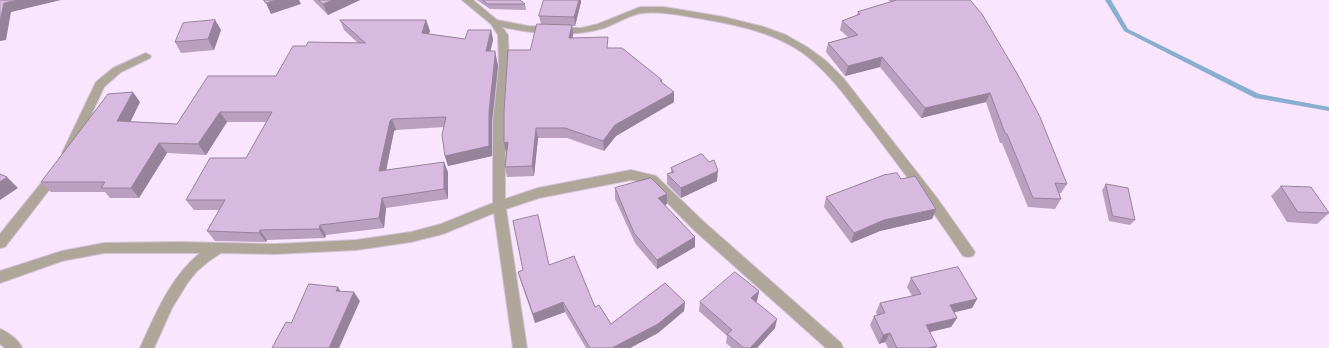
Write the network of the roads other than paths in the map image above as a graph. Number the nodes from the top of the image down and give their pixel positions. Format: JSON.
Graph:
{"nodes":[{"id":1,"x":467,"y":0,"type":"edge"},
{"id":2,"x":494,"y":22,"type":"junction"},
{"id":3,"x":146,"y":56,"type":"dead end"},
{"id":4,"x":499,"y":206,"type":"junction"},
{"id":5,"x":0,"y":243,"type":"edge"},
{"id":6,"x":219,"y":248,"type":"junction"},
{"id":7,"x":968,"y":252,"type":"dead end"},
{"id":8,"x":0,"y":277,"type":"edge"},
{"id":9,"x":0,"y":334,"type":"edge"},
{"id":10,"x":15,"y":348,"type":"edge"},
{"id":11,"x":147,"y":348,"type":"edge"},
{"id":12,"x":520,"y":348,"type":"edge"},
{"id":13,"x":836,"y":348,"type":"edge"}],
"edges":[{"from":1,"to":2,"type":"street"},
{"from":2,"to":4,"type":"street"},
{"from":2,"to":7,"type":"street"},
{"from":3,"to":5,"type":"street"},
{"from":4,"to":6,"type":"street"},
{"from":4,"to":12,"type":"street"},
{"from":4,"to":13,"type":"street"},
{"from":6,"to":8,"type":"street"},
{"from":6,"to":11,"type":"street"},
{"from":9,"to":10,"type":"street"}]}
